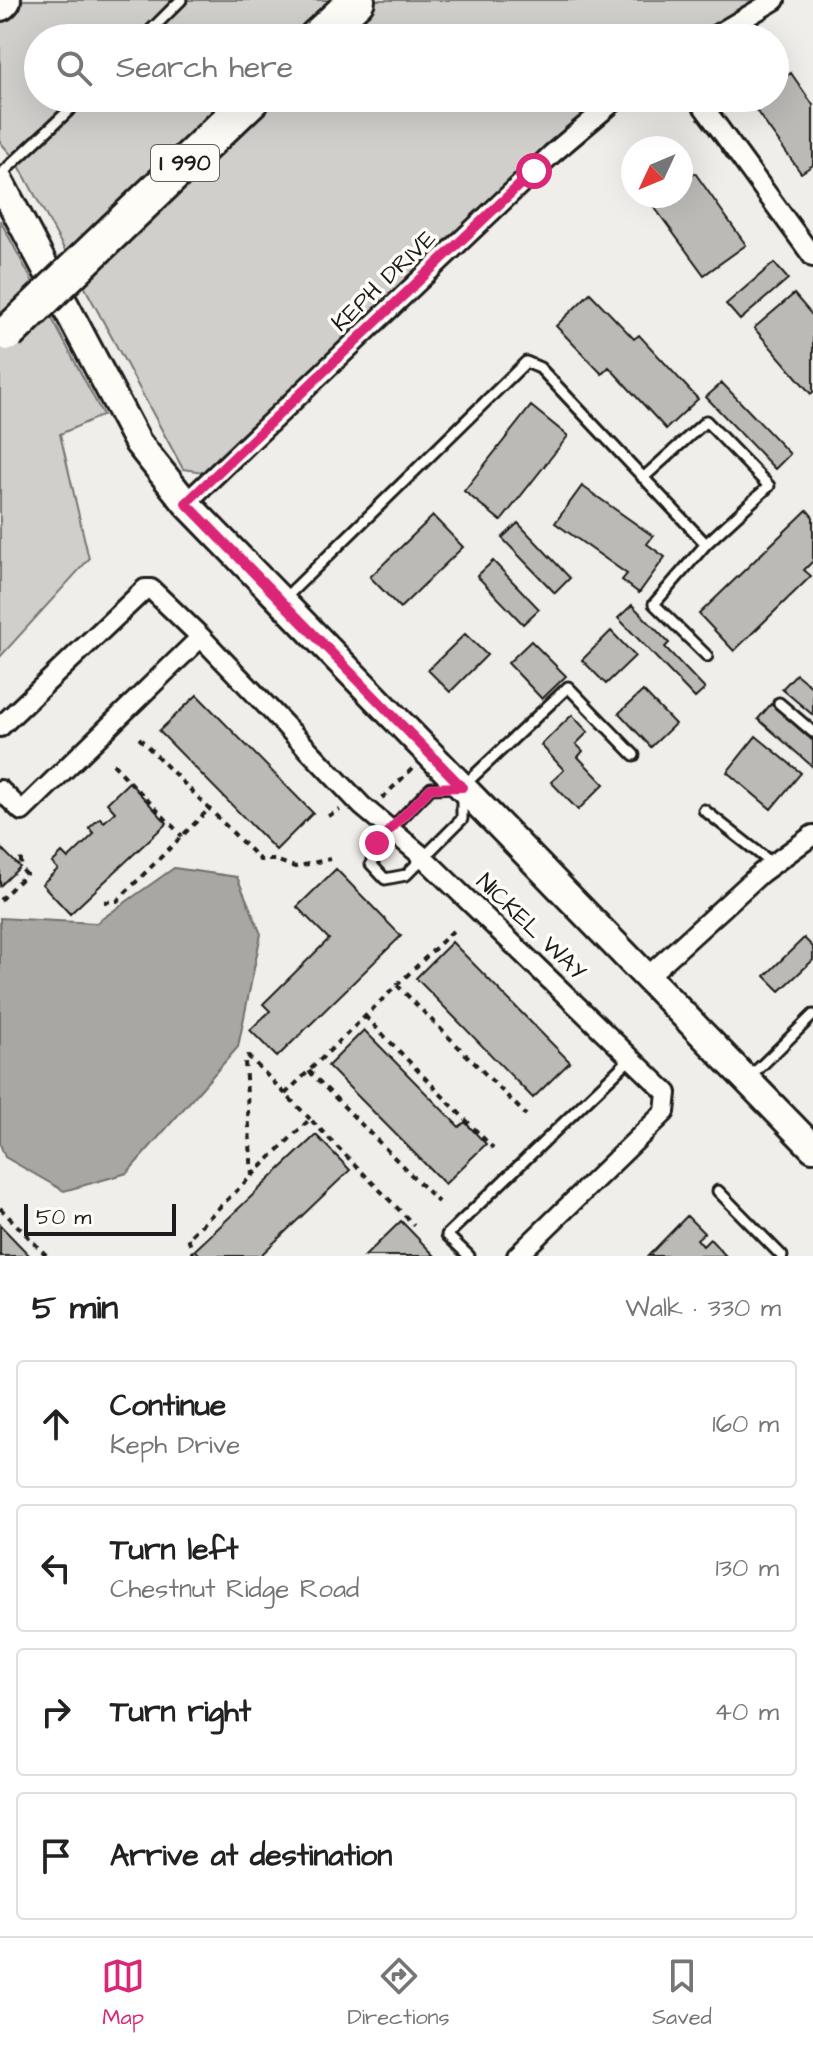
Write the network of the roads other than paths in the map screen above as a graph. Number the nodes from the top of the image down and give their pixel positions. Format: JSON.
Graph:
{"nodes":[{"id":1,"x":181,"y":0,"type":"edge"},
{"id":2,"x":357,"y":0,"type":"edge"},
{"id":3,"x":775,"y":0,"type":"edge"},
{"id":4,"x":157,"y":24,"type":"edge"},
{"id":5,"x":331,"y":24,"type":"edge"},
{"id":6,"x":735,"y":24,"type":"edge"},
{"id":7,"x":67,"y":112,"type":"edge"},
{"id":8,"x":238,"y":112,"type":"edge"},
{"id":9,"x":602,"y":112,"type":"edge"},
{"id":10,"x":707,"y":112,"type":"edge"},
{"id":11,"x":0,"y":175,"type":"edge"},
{"id":12,"x":0,"y":182,"type":"edge"},
{"id":13,"x":813,"y":257,"type":"edge"},
{"id":14,"x":4,"y":337,"type":"edge"},
{"id":15,"x":643,"y":478,"type":"junction"},
{"id":16,"x":186,"y":503,"type":"junction"},
{"id":17,"x":706,"y":544,"type":"junction"},
{"id":18,"x":281,"y":601,"type":"junction"},
{"id":19,"x":201,"y":637,"type":"junction"},
{"id":20,"x":707,"y":656,"type":"dead end"},
{"id":21,"x":779,"y":703,"type":"dead end"},
{"id":22,"x":0,"y":727,"type":"edge"},
{"id":23,"x":813,"y":732,"type":"edge"},
{"id":24,"x":634,"y":755,"type":"dead end"},
{"id":25,"x":462,"y":787,"type":"junction"},
{"id":26,"x":0,"y":790,"type":"edge"},
{"id":27,"x":704,"y":810,"type":"dead end"},
{"id":28,"x":390,"y":827,"type":"junction"},
{"id":29,"x":813,"y":835,"type":"edge"},
{"id":30,"x":422,"y":856,"type":"junction"},
{"id":31,"x":773,"y":864,"type":"junction"},
{"id":32,"x":647,"y":977,"type":"junction"},
{"id":33,"x":813,"y":1015,"type":"edge"},
{"id":34,"x":632,"y":1057,"type":"junction"},
{"id":35,"x":747,"y":1080,"type":"junction"},
{"id":36,"x":812,"y":1146,"type":"edge"},
{"id":37,"x":718,"y":1191,"type":"dead end"},
{"id":38,"x":469,"y":1256,"type":"edge"},
{"id":39,"x":517,"y":1256,"type":"edge"},
{"id":40,"x":782,"y":1256,"type":"edge"}],
"edges":[{"from":1,"to":4,"type":"lane"},
{"from":2,"to":5,"type":"highway"},
{"from":3,"to":6,"type":"street"},
{"from":7,"to":11,"type":"lane"},
{"from":8,"to":14,"type":"highway","number":"I 990","bridge":true},
{"from":9,"to":16,"type":"street","name":"KEPH DRIVE"},
{"from":10,"to":13,"type":"street"},
{"from":12,"to":16,"type":"street"},
{"from":15,"to":17,"type":"lane"},
{"from":15,"to":17,"type":"lane"},
{"from":15,"to":18,"type":"lane"},
{"from":16,"to":18,"type":"street"},
{"from":17,"to":20,"type":"lane"},
{"from":18,"to":25,"type":"street"},
{"from":19,"to":22,"type":"street","name":"NICKEL WAY"},
{"from":19,"to":26,"type":"street"},
{"from":19,"to":28,"type":"street","name":"NICKEL WAY"},
{"from":21,"to":23,"type":"lane"},
{"from":24,"to":25,"type":"lane"},
{"from":25,"to":28,"type":"lane"},
{"from":25,"to":30,"type":"lane"},
{"from":25,"to":32,"type":"street"},
{"from":27,"to":31,"type":"lane"},
{"from":28,"to":30,"type":"street","name":"NICKEL WAY"},
{"from":28,"to":30,"type":"lane"},
{"from":29,"to":31,"type":"street"},
{"from":30,"to":34,"type":"street","name":"NICKEL WAY"},
{"from":31,"to":32,"type":"street"},
{"from":32,"to":35,"type":"street"},
{"from":33,"to":35,"type":"lane"},
{"from":34,"to":38,"type":"lane"},
{"from":34,"to":39,"type":"street","name":"NICKEL WAY"},
{"from":35,"to":36,"type":"street"},
{"from":37,"to":40,"type":"lane"}]}
